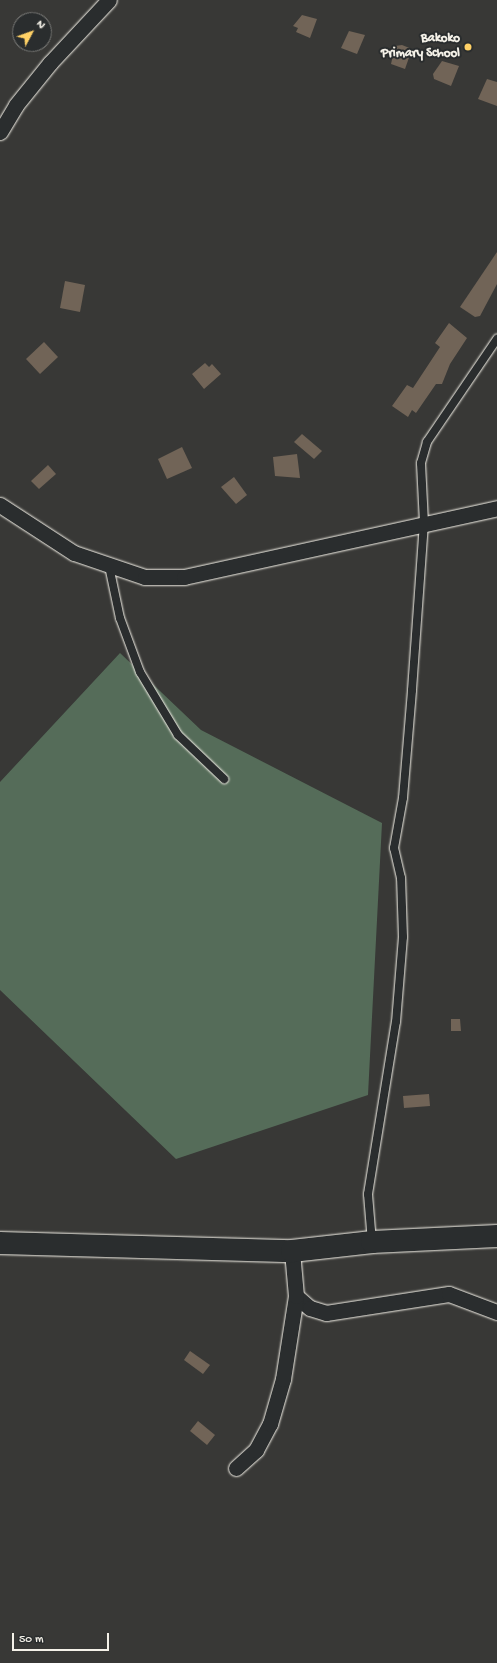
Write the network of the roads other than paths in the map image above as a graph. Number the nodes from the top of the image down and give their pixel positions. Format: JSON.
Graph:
{"nodes":[{"id":1,"x":109,"y":0,"type":"edge"},
{"id":2,"x":0,"y":132,"type":"edge"},
{"id":3,"x":497,"y":339,"type":"edge"},
{"id":4,"x":0,"y":505,"type":"edge"},
{"id":5,"x":497,"y":508,"type":"edge"},
{"id":6,"x":424,"y":523,"type":"junction"},
{"id":7,"x":109,"y":566,"type":"junction"},
{"id":8,"x":224,"y":778,"type":"dead end"},
{"id":9,"x":497,"y":1236,"type":"edge"},
{"id":10,"x":372,"y":1242,"type":"junction"},
{"id":11,"x":0,"y":1243,"type":"edge"},
{"id":12,"x":292,"y":1251,"type":"junction"},
{"id":13,"x":296,"y":1296,"type":"junction"},
{"id":14,"x":497,"y":1312,"type":"edge"},
{"id":15,"x":236,"y":1468,"type":"dead end"}],
"edges":[{"from":1,"to":2,"type":"street"},
{"from":3,"to":6,"type":"lane"},
{"from":4,"to":7,"type":"street"},
{"from":5,"to":6,"type":"street"},
{"from":6,"to":7,"type":"street"},
{"from":6,"to":10,"type":"lane"},
{"from":7,"to":8,"type":"lane"},
{"from":9,"to":10,"type":"main road"},
{"from":10,"to":12,"type":"main road"},
{"from":11,"to":12,"type":"main road"},
{"from":12,"to":13,"type":"street"},
{"from":13,"to":14,"type":"street"},
{"from":13,"to":15,"type":"street"}]}
